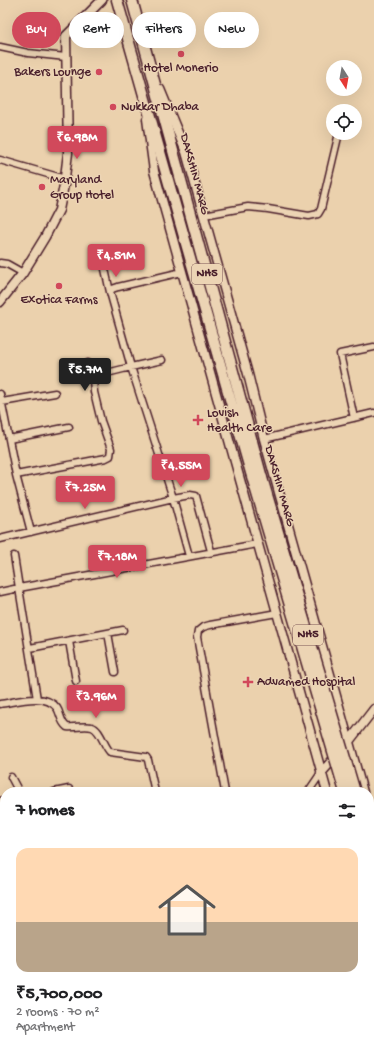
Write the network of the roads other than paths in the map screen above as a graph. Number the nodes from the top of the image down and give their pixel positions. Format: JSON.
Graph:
{"nodes":[{"id":1,"x":102,"y":0,"type":"edge"},
{"id":2,"x":117,"y":0,"type":"edge"},
{"id":3,"x":132,"y":0,"type":"edge"},
{"id":4,"x":0,"y":47,"type":"edge"},
{"id":5,"x":66,"y":57,"type":"junction"},
{"id":6,"x":152,"y":70,"type":"junction"},
{"id":7,"x":144,"y":97,"type":"junction"},
{"id":8,"x":337,"y":140,"type":"edge"},
{"id":9,"x":0,"y":160,"type":"edge"},
{"id":10,"x":65,"y":179,"type":"junction"},
{"id":11,"x":204,"y":215,"type":"junction"},
{"id":12,"x":0,"y":263,"type":"edge"},
{"id":13,"x":105,"y":269,"type":"dead end"},
{"id":14,"x":182,"y":272,"type":"junction"},
{"id":15,"x":23,"y":273,"type":"junction"},
{"id":16,"x":110,"y":292,"type":"junction"},
{"id":17,"x":0,"y":302,"type":"edge"},
{"id":18,"x":374,"y":347,"type":"edge"},
{"id":19,"x":162,"y":360,"type":"dead end"},
{"id":20,"x":88,"y":363,"type":"dead end"},
{"id":21,"x":131,"y":367,"type":"junction"},
{"id":22,"x":93,"y":379,"type":"junction"},
{"id":23,"x":55,"y":393,"type":"dead end"},
{"id":24,"x":0,"y":394,"type":"edge"},
{"id":25,"x":2,"y":402,"type":"junction"},
{"id":26,"x":374,"y":413,"type":"edge"},
{"id":27,"x":354,"y":418,"type":"junction"},
{"id":28,"x":69,"y":427,"type":"dead end"},
{"id":29,"x":9,"y":439,"type":"junction"},
{"id":30,"x":264,"y":439,"type":"junction"},
{"id":31,"x":16,"y":475,"type":"junction"},
{"id":32,"x":258,"y":479,"type":"junction"},
{"id":33,"x":173,"y":498,"type":"junction"},
{"id":34,"x":31,"y":532,"type":"junction"},
{"id":35,"x":0,"y":539,"type":"edge"},
{"id":36,"x":257,"y":544,"type":"junction"},
{"id":37,"x":212,"y":551,"type":"junction"},
{"id":38,"x":14,"y":556,"type":"dead end"},
{"id":39,"x":189,"y":556,"type":"junction"},
{"id":40,"x":19,"y":588,"type":"junction"},
{"id":41,"x":0,"y":592,"type":"edge"},
{"id":42,"x":277,"y":614,"type":"junction"},
{"id":43,"x":123,"y":630,"type":"dead end"},
{"id":44,"x":108,"y":633,"type":"junction"},
{"id":45,"x":69,"y":641,"type":"junction"},
{"id":46,"x":30,"y":648,"type":"junction"},
{"id":47,"x":115,"y":672,"type":"dead end"},
{"id":48,"x":76,"y":682,"type":"dead end"},
{"id":49,"x":37,"y":699,"type":"junction"},
{"id":50,"x":0,"y":704,"type":"edge"},
{"id":51,"x":374,"y":709,"type":"edge"},
{"id":52,"x":349,"y":742,"type":"junction"},
{"id":53,"x":321,"y":773,"type":"junction"},
{"id":54,"x":11,"y":777,"type":"dead end"},
{"id":55,"x":16,"y":787,"type":"edge"},
{"id":56,"x":154,"y":787,"type":"edge"},
{"id":57,"x":224,"y":787,"type":"edge"},
{"id":58,"x":311,"y":787,"type":"edge"},
{"id":59,"x":325,"y":787,"type":"edge"},
{"id":60,"x":344,"y":787,"type":"edge"},
{"id":61,"x":353,"y":787,"type":"edge"},
{"id":62,"x":362,"y":787,"type":"edge"}],
"edges":[{"from":1,"to":5,"type":"street"},
{"from":2,"to":7,"type":"highway"},
{"from":3,"to":6,"type":"highway","name":"DAKSHIN MARG"},
{"from":4,"to":5,"type":"street"},
{"from":5,"to":10,"type":"street"},
{"from":6,"to":11,"type":"street"},
{"from":6,"to":32,"type":"highway","name":"DAKSHIN MARG","number":"NH5"},
{"from":7,"to":14,"type":"street"},
{"from":7,"to":32,"type":"highway","number":"NH5"},
{"from":8,"to":11,"type":"street"},
{"from":9,"to":10,"type":"street"},
{"from":10,"to":15,"type":"street"},
{"from":11,"to":30,"type":"street"},
{"from":12,"to":15,"type":"street"},
{"from":13,"to":16,"type":"street"},
{"from":14,"to":16,"type":"street"},
{"from":14,"to":36,"type":"street"},
{"from":15,"to":17,"type":"street"},
{"from":16,"to":21,"type":"street"},
{"from":18,"to":27,"type":"street"},
{"from":19,"to":21,"type":"street"},
{"from":20,"to":22,"type":"street"},
{"from":21,"to":22,"type":"street"},
{"from":21,"to":33,"type":"street"},
{"from":22,"to":31,"type":"street"},
{"from":23,"to":25,"type":"street"},
{"from":24,"to":25,"type":"street"},
{"from":25,"to":29,"type":"street"},
{"from":26,"to":27,"type":"street"},
{"from":27,"to":30,"type":"street"},
{"from":28,"to":29,"type":"street"},
{"from":29,"to":31,"type":"street"},
{"from":30,"to":52,"type":"street"},
{"from":31,"to":34,"type":"street"},
{"from":32,"to":60,"type":"highway","number":"NH5","bridge":true},
{"from":32,"to":61,"type":"highway","name":"DAKSHIN MARG","number":"NH5","bridge":true},
{"from":33,"to":34,"type":"street"},
{"from":33,"to":37,"type":"street"},
{"from":33,"to":39,"type":"street"},
{"from":34,"to":35,"type":"street"},
{"from":36,"to":37,"type":"street"},
{"from":36,"to":42,"type":"street"},
{"from":37,"to":39,"type":"street"},
{"from":38,"to":40,"type":"street"},
{"from":39,"to":40,"type":"street"},
{"from":40,"to":41,"type":"street"},
{"from":40,"to":46,"type":"street"},
{"from":42,"to":53,"type":"street"},
{"from":42,"to":57,"type":"street"},
{"from":43,"to":44,"type":"street"},
{"from":44,"to":45,"type":"street"},
{"from":44,"to":47,"type":"street"},
{"from":45,"to":46,"type":"street"},
{"from":45,"to":48,"type":"street"},
{"from":46,"to":49,"type":"street"},
{"from":49,"to":50,"type":"street"},
{"from":49,"to":56,"type":"street"},
{"from":51,"to":52,"type":"street"},
{"from":52,"to":53,"type":"street"},
{"from":52,"to":62,"type":"street"},
{"from":53,"to":58,"type":"street"},
{"from":53,"to":59,"type":"street"},
{"from":54,"to":55,"type":"street"}]}
